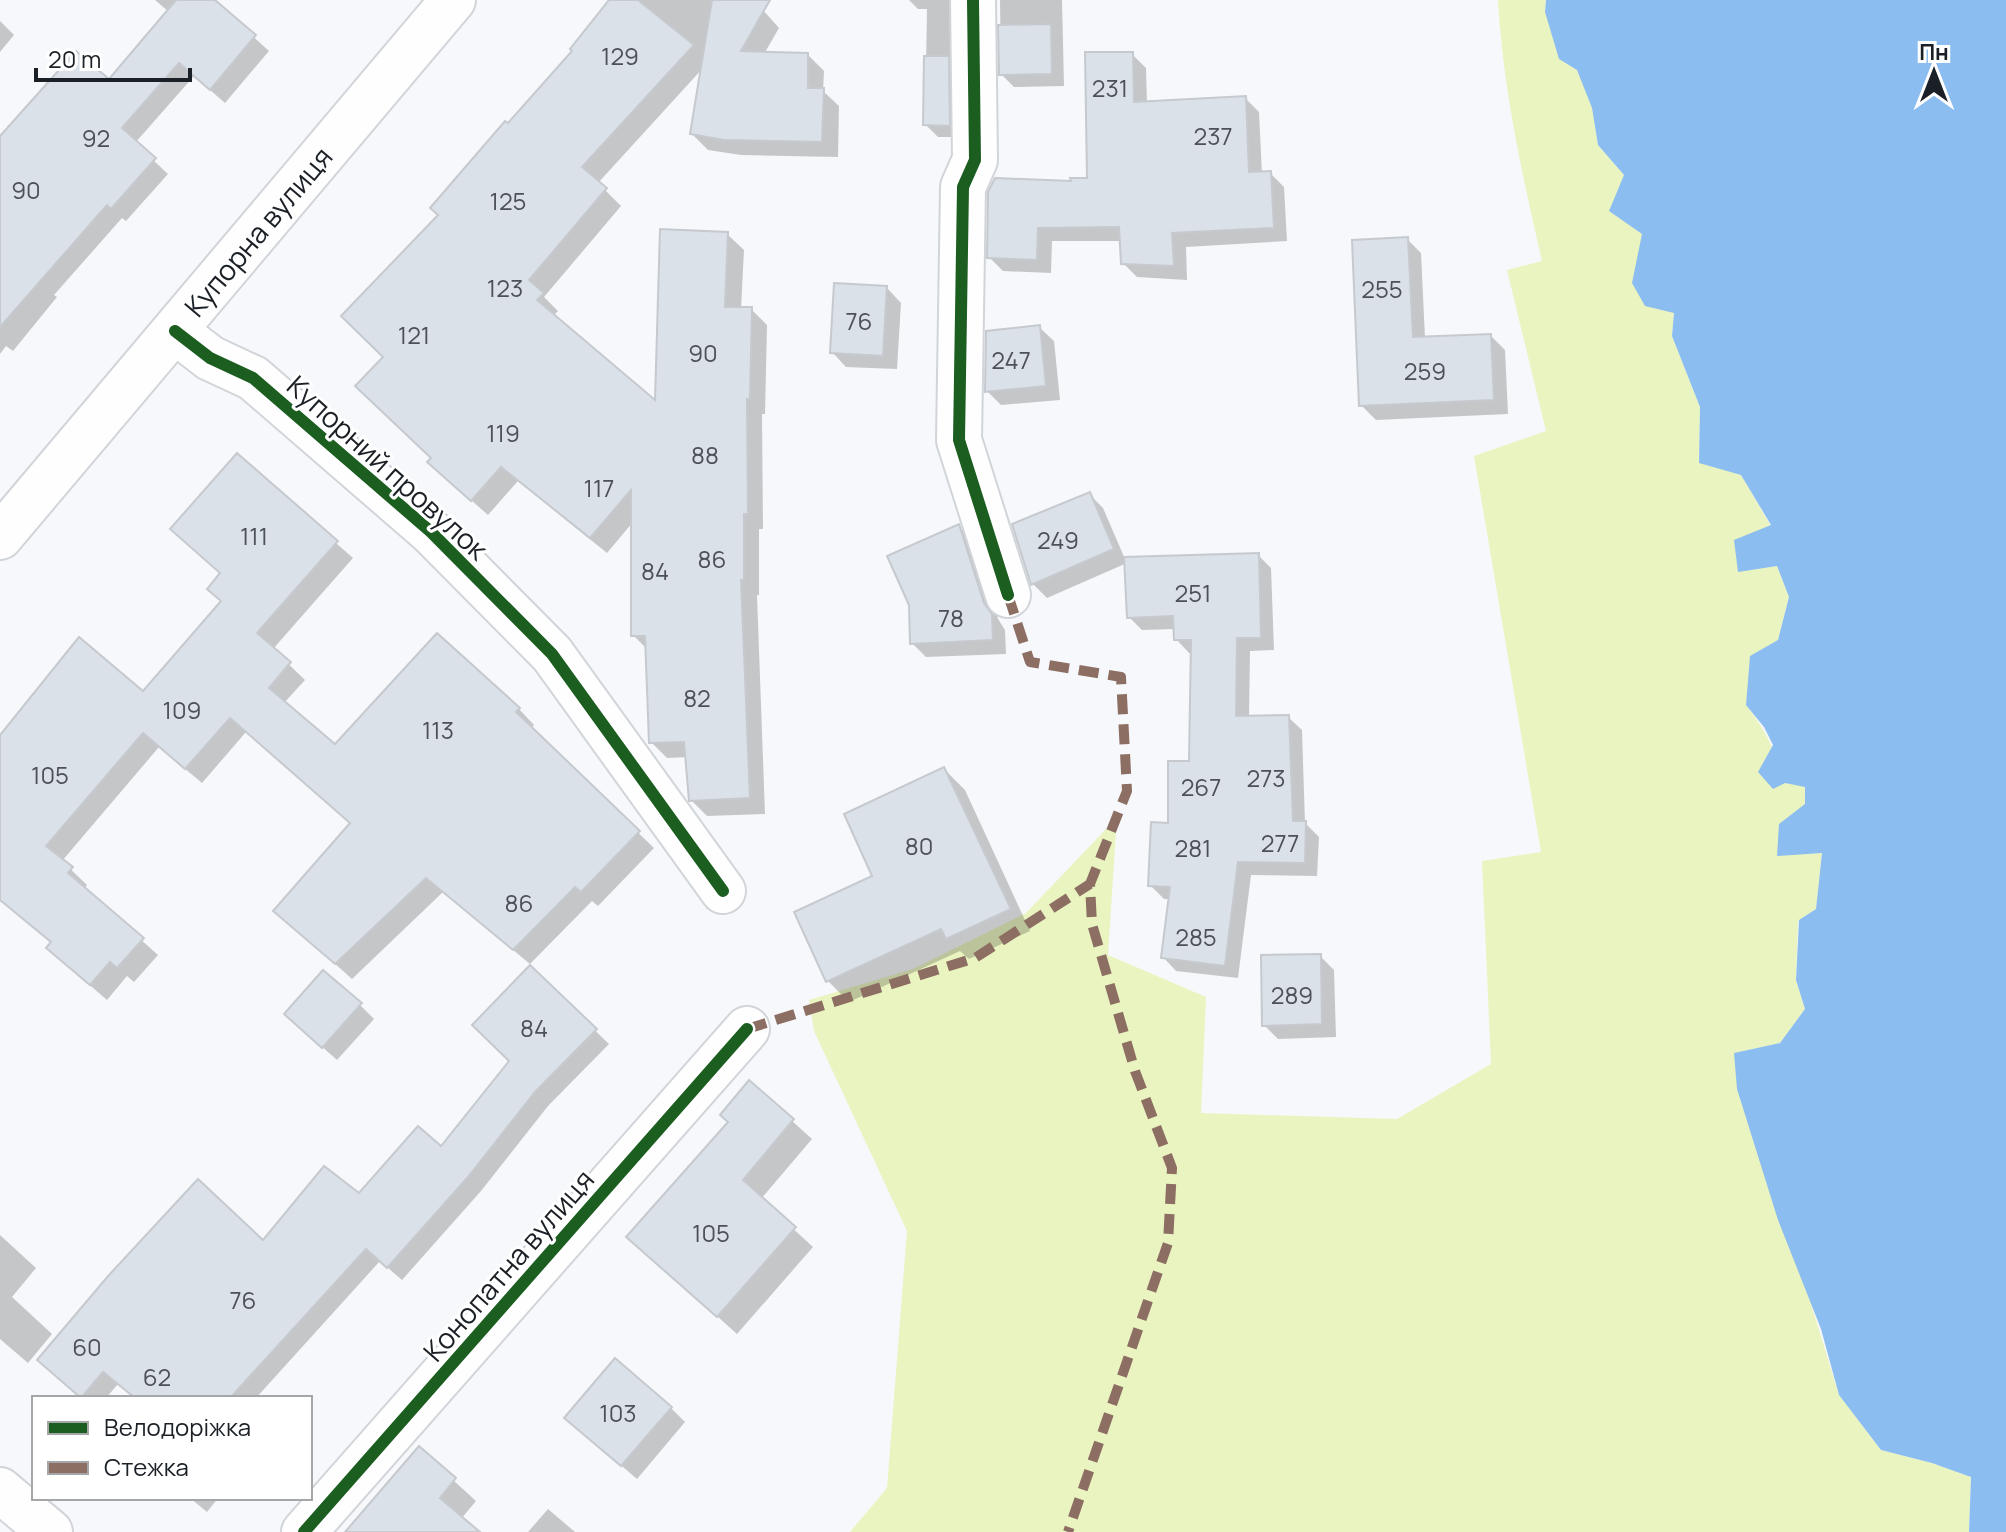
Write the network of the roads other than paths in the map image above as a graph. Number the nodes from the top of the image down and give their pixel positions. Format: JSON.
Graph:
{"nodes":[{"id":1,"x":453,"y":0,"type":"edge"},
{"id":2,"x":973,"y":0,"type":"edge"},
{"id":3,"x":175,"y":331,"type":"junction"},
{"id":4,"x":0,"y":537,"type":"edge"},
{"id":5,"x":1008,"y":595,"type":"dead end"},
{"id":6,"x":723,"y":891,"type":"dead end"},
{"id":7,"x":747,"y":1029,"type":"dead end"},
{"id":8,"x":0,"y":1490,"type":"edge"},
{"id":9,"x":50,"y":1532,"type":"edge"},
{"id":10,"x":304,"y":1532,"type":"edge"}],
"edges":[{"from":1,"to":3,"type":"street","name":"Купорна вулиця"},
{"from":2,"to":5,"type":"street"},
{"from":3,"to":4,"type":"street","name":"Купорна вулиця"},
{"from":3,"to":6,"type":"street","name":"Купорний провулок"},
{"from":7,"to":10,"type":"street","name":"Конопатна вулиця"},
{"from":8,"to":9,"type":"street"}]}
